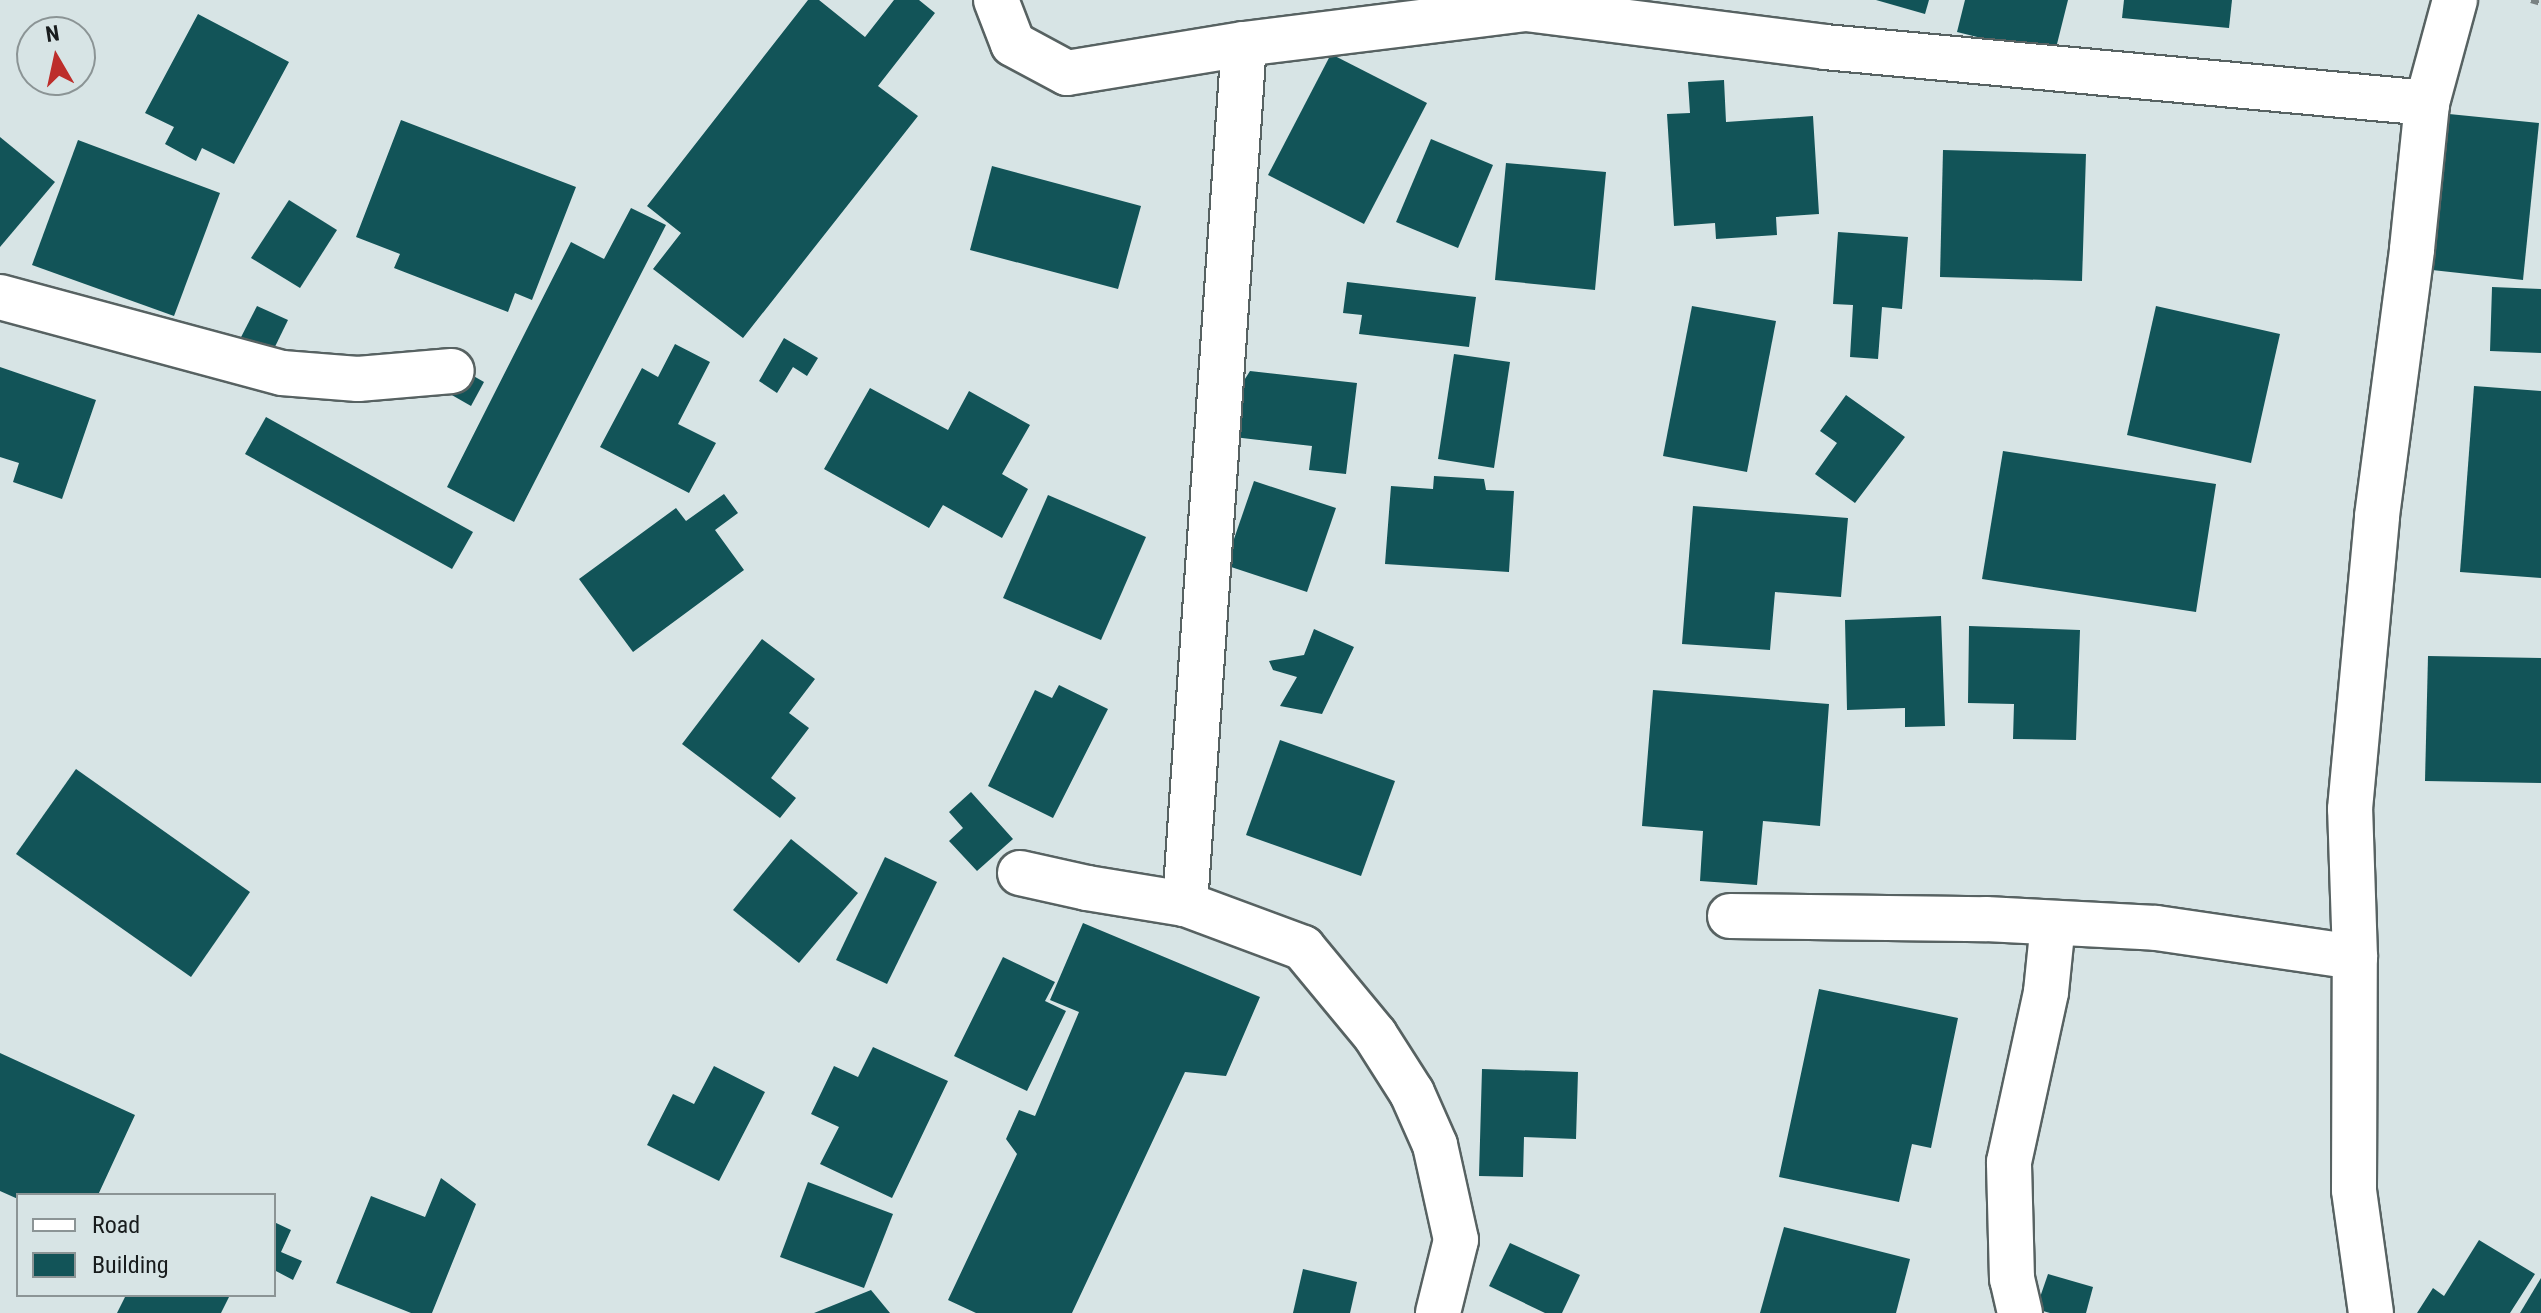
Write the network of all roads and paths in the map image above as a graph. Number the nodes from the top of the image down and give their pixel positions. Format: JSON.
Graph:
{"nodes":[{"id":1,"x":996,"y":0,"type":"edge"},
{"id":2,"x":2455,"y":0,"type":"edge"},
{"id":3,"x":2531,"y":0,"type":"edge"},
{"id":4,"x":2541,"y":3,"type":"edge"},
{"id":5,"x":1244,"y":44,"type":"junction"},
{"id":6,"x":2427,"y":103,"type":"junction"},
{"id":7,"x":0,"y":297,"type":"edge"},
{"id":8,"x":452,"y":371,"type":"dead end"},
{"id":9,"x":1020,"y":873,"type":"dead end"},
{"id":10,"x":1185,"y":904,"type":"junction"},
{"id":11,"x":1730,"y":916,"type":"dead end"},
{"id":12,"x":2053,"y":923,"type":"junction"},
{"id":13,"x":2355,"y":957,"type":"junction"},
{"id":14,"x":1438,"y":1313,"type":"edge"},
{"id":15,"x":2020,"y":1313,"type":"edge"},
{"id":16,"x":2371,"y":1313,"type":"edge"}],
"edges":[{"from":1,"to":5,"type":"street"},
{"from":2,"to":6,"type":"street"},
{"from":3,"to":4,"type":"path"},
{"from":5,"to":6,"type":"street"},
{"from":5,"to":10,"type":"street"},
{"from":6,"to":13,"type":"street"},
{"from":7,"to":8,"type":"street"},
{"from":9,"to":10,"type":"street"},
{"from":10,"to":14,"type":"street"},
{"from":11,"to":12,"type":"street"},
{"from":12,"to":13,"type":"street"},
{"from":12,"to":15,"type":"street"},
{"from":13,"to":16,"type":"street"}]}
